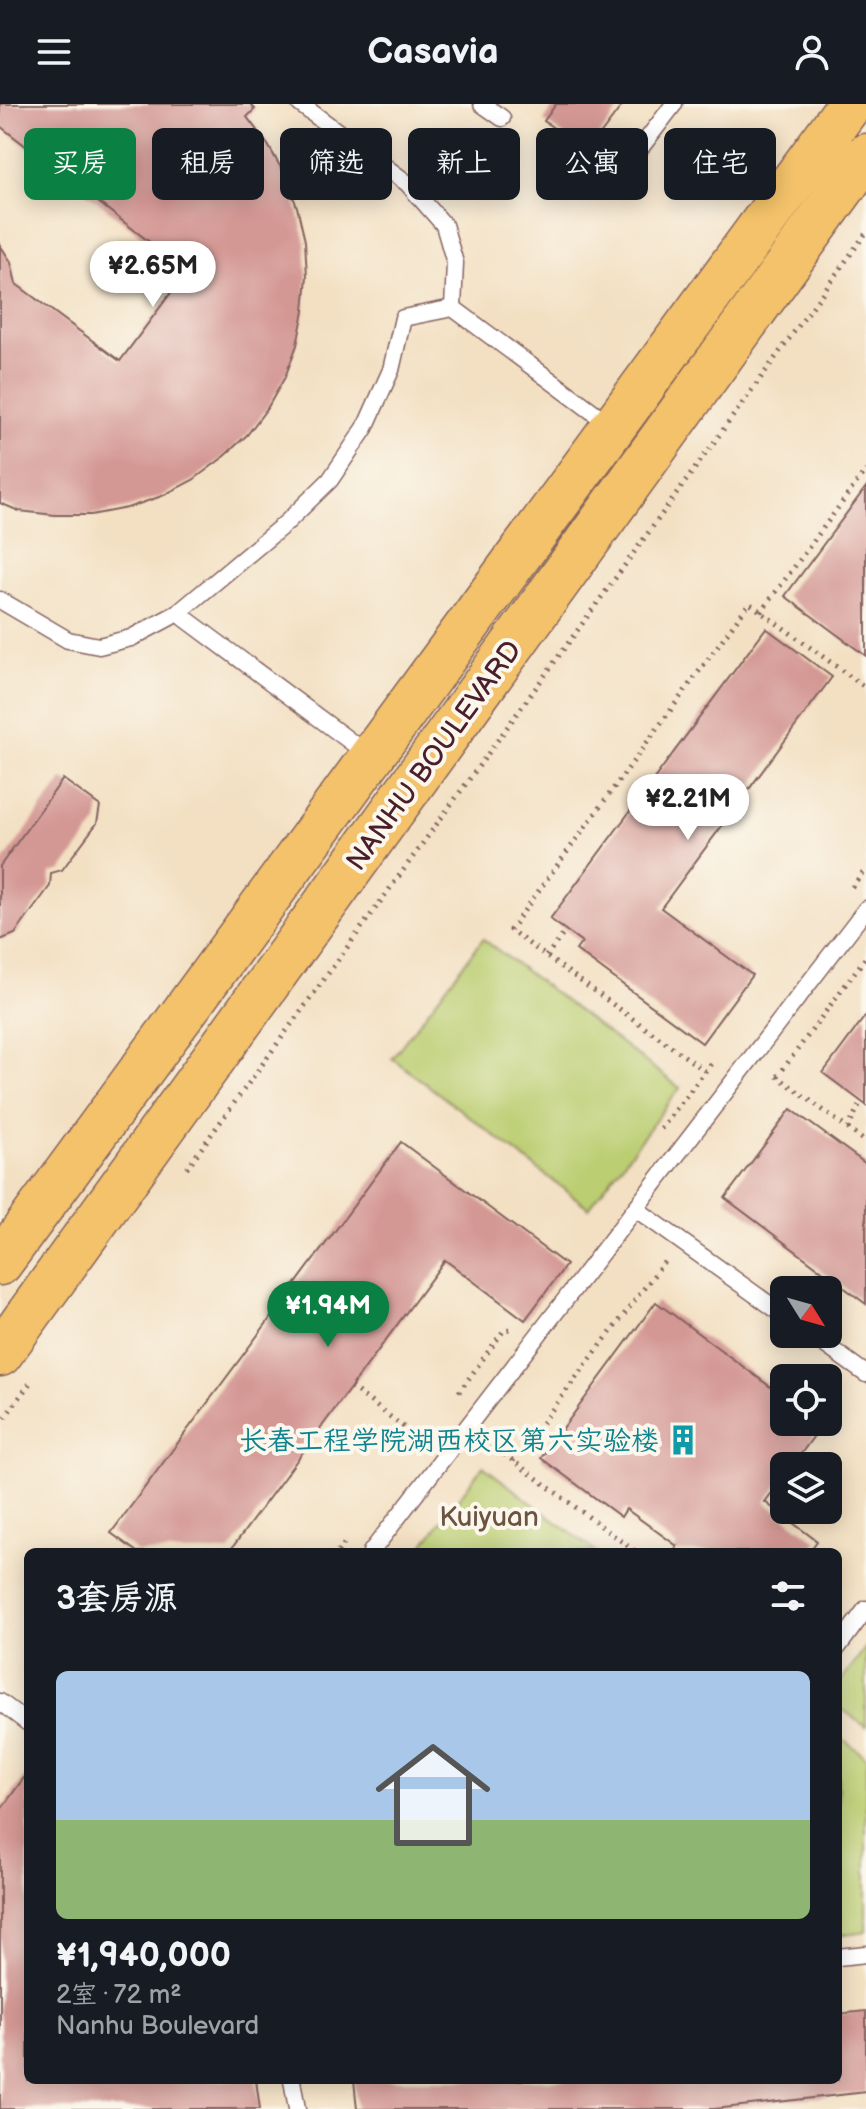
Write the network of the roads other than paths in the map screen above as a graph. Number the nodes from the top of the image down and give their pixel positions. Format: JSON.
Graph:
{"nodes":[{"id":1,"x":300,"y":104,"type":"edge"},
{"id":2,"x":482,"y":104,"type":"edge"},
{"id":3,"x":674,"y":104,"type":"edge"},
{"id":4,"x":850,"y":104,"type":"edge"},
{"id":5,"x":502,"y":118,"type":"dead end"},
{"id":6,"x":648,"y":138,"type":"edge"},
{"id":7,"x":866,"y":156,"type":"edge"},
{"id":8,"x":453,"y":308,"type":"junction"},
{"id":9,"x":613,"y":427,"type":"junction"},
{"id":10,"x":0,"y":600,"type":"edge"},
{"id":11,"x":178,"y":613,"type":"junction"},
{"id":12,"x":371,"y":757,"type":"junction"},
{"id":13,"x":866,"y":909,"type":"edge"},
{"id":14,"x":636,"y":1209,"type":"junction"},
{"id":15,"x":0,"y":1263,"type":"edge"},
{"id":16,"x":770,"y":1305,"type":"edge"},
{"id":17,"x":830,"y":1348,"type":"edge"},
{"id":18,"x":19,"y":1364,"type":"edge"},
{"id":19,"x":866,"y":1374,"type":"edge"},
{"id":20,"x":374,"y":1548,"type":"edge"},
{"id":21,"x":866,"y":1609,"type":"edge"},
{"id":22,"x":842,"y":1642,"type":"edge"},
{"id":23,"x":0,"y":1702,"type":"edge"},
{"id":24,"x":24,"y":1720,"type":"edge"},
{"id":25,"x":866,"y":1954,"type":"edge"},
{"id":26,"x":842,"y":1957,"type":"edge"},
{"id":27,"x":293,"y":2084,"type":"edge"},
{"id":28,"x":297,"y":2109,"type":"edge"}],
"edges":[{"from":1,"to":8,"type":"lane"},
{"from":2,"to":5,"type":"lane"},
{"from":3,"to":6,"type":"lane"},
{"from":4,"to":9,"type":"main road","name":"NANHU BOULEVARD"},
{"from":7,"to":18,"type":"main road","name":"NANHU BOULEVARD"},
{"from":8,"to":9,"type":"lane"},
{"from":8,"to":11,"type":"lane"},
{"from":9,"to":12,"type":"main road","name":"NANHU BOULEVARD"},
{"from":10,"to":11,"type":"lane"},
{"from":11,"to":12,"type":"lane"},
{"from":12,"to":15,"type":"main road","name":"NANHU BOULEVARD"},
{"from":13,"to":14,"type":"lane"},
{"from":14,"to":16,"type":"lane"},
{"from":14,"to":20,"type":"lane"},
{"from":17,"to":19,"type":"lane"},
{"from":21,"to":22,"type":"lane"},
{"from":23,"to":24,"type":"lane"},
{"from":25,"to":26,"type":"lane"},
{"from":27,"to":28,"type":"lane"}]}
